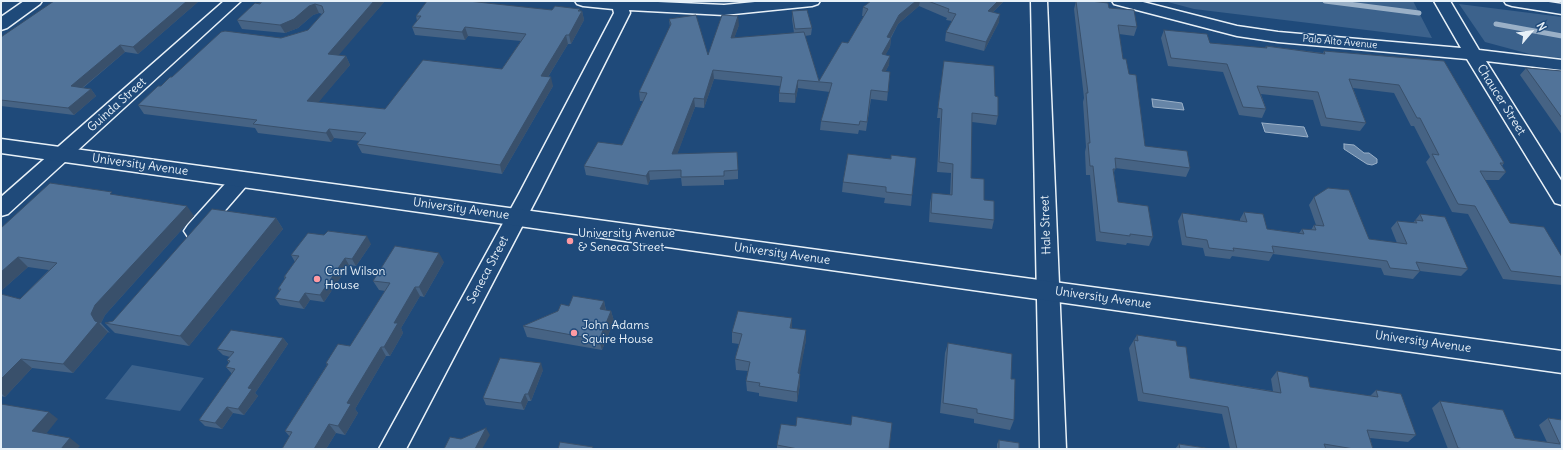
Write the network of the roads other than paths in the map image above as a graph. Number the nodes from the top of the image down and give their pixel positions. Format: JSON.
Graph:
{"nodes":[{"id":1,"x":34,"y":1,"type":"edge"},
{"id":2,"x":233,"y":1,"type":"edge"},
{"id":3,"x":583,"y":1,"type":"edge"},
{"id":4,"x":812,"y":1,"type":"edge"},
{"id":5,"x":1039,"y":1,"type":"edge"},
{"id":6,"x":1120,"y":1,"type":"edge"},
{"id":7,"x":1442,"y":1,"type":"edge"},
{"id":8,"x":1512,"y":1,"type":"edge"},
{"id":9,"x":618,"y":3,"type":"edge"},
{"id":10,"x":1562,"y":9,"type":"edge"},
{"id":11,"x":1,"y":24,"type":"edge"},
{"id":12,"x":201,"y":30,"type":"junction"},
{"id":13,"x":223,"y":33,"type":"edge"},
{"id":14,"x":1473,"y":55,"type":"junction"},
{"id":15,"x":1562,"y":65,"type":"edge"},
{"id":16,"x":1,"y":146,"type":"edge"},
{"id":17,"x":62,"y":154,"type":"junction"},
{"id":18,"x":241,"y":179,"type":"junction"},
{"id":19,"x":1562,"y":198,"type":"edge"},
{"id":20,"x":1,"y":209,"type":"edge"},
{"id":21,"x":516,"y":217,"type":"junction"},
{"id":22,"x":180,"y":248,"type":"edge"},
{"id":23,"x":1048,"y":290,"type":"junction"},
{"id":24,"x":1562,"y":362,"type":"edge"},
{"id":25,"x":392,"y":449,"type":"edge"},
{"id":26,"x":1053,"y":449,"type":"edge"}],
"edges":[{"from":1,"to":11,"type":"street"},
{"from":2,"to":12,"type":"street","name":"Guinda Street"},
{"from":3,"to":9,"type":"street"},
{"from":4,"to":9,"type":"street"},
{"from":5,"to":23,"type":"street","name":"Hale Street"},
{"from":6,"to":14,"type":"street","name":"Palo Alto Avenue"},
{"from":7,"to":14,"type":"street","name":"Chaucer Street"},
{"from":8,"to":10,"type":"street"},
{"from":9,"to":21,"type":"street","name":"Seneca Street"},
{"from":12,"to":13,"type":"street"},
{"from":12,"to":17,"type":"street","name":"Guinda Street"},
{"from":14,"to":15,"type":"street","name":"Palo Alto Avenue"},
{"from":14,"to":19,"type":"street","name":"Chaucer Street"},
{"from":16,"to":17,"type":"main road","name":"University Avenue"},
{"from":17,"to":18,"type":"main road","name":"University Avenue"},
{"from":17,"to":20,"type":"street","name":"Guinda Street"},
{"from":18,"to":21,"type":"main road","name":"University Avenue"},
{"from":18,"to":22,"type":"street"},
{"from":21,"to":23,"type":"main road","name":"University Avenue"},
{"from":21,"to":25,"type":"street","name":"Seneca Street"},
{"from":23,"to":24,"type":"main road","name":"University Avenue"},
{"from":23,"to":26,"type":"street","name":"Hale Street"}]}
